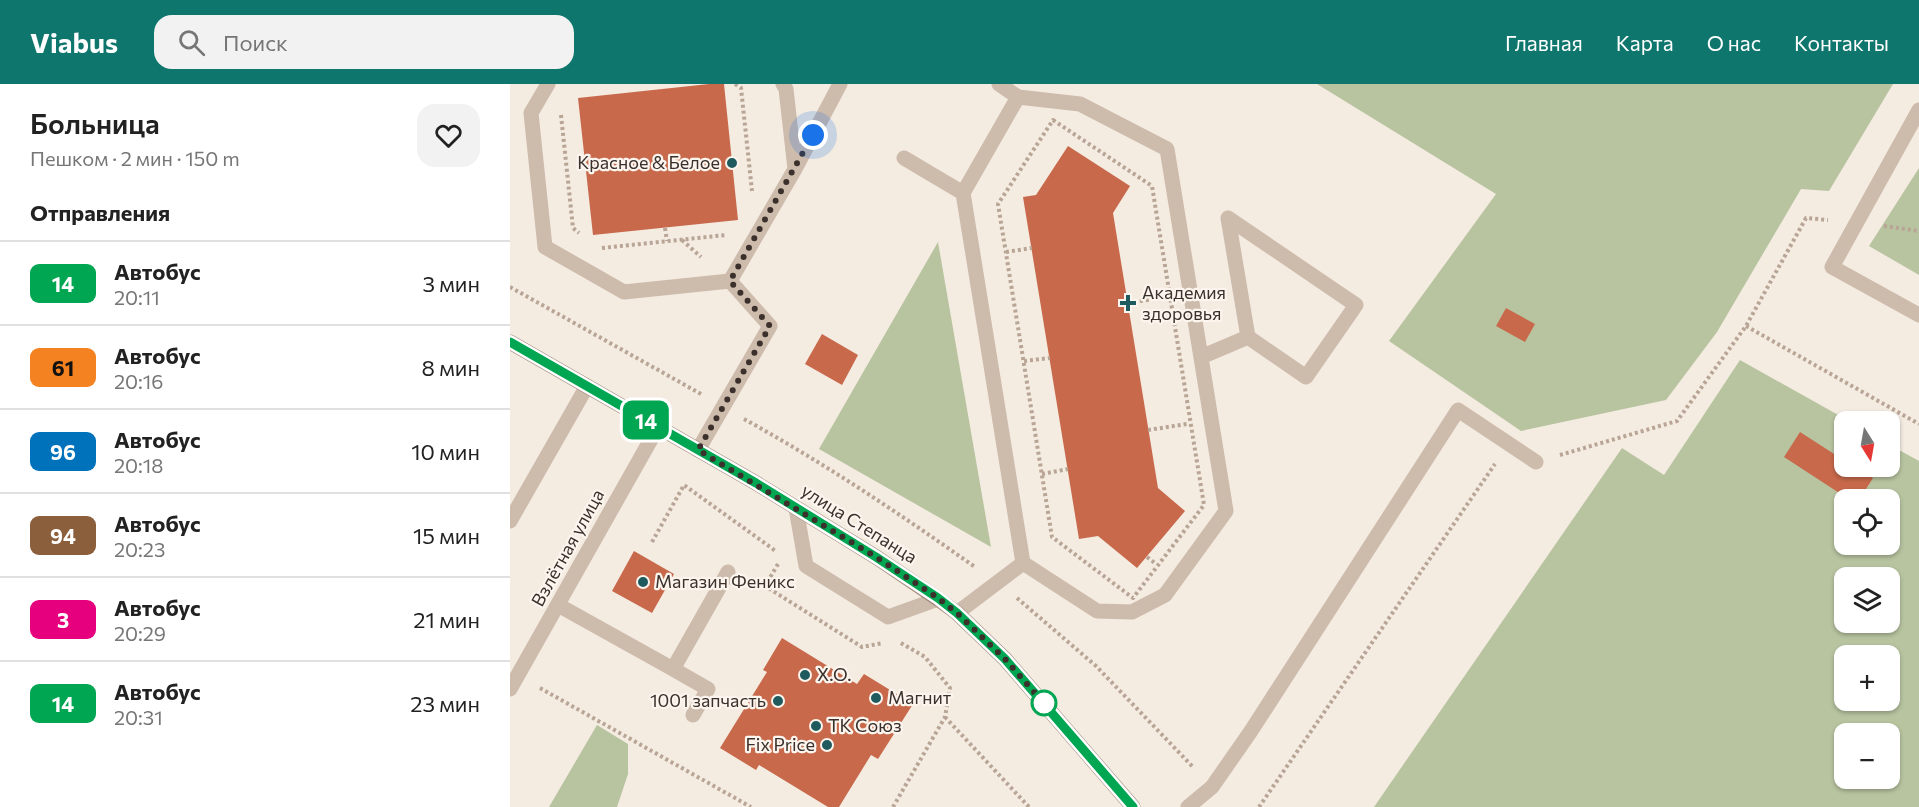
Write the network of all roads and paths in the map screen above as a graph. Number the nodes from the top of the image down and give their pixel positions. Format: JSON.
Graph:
{"nodes":[{"id":1,"x":548,"y":84,"type":"edge"},
{"id":2,"x":735,"y":84,"type":"edge"},
{"id":3,"x":783,"y":84,"type":"edge"},
{"id":4,"x":840,"y":84,"type":"edge"},
{"id":5,"x":999,"y":84,"type":"edge"},
{"id":6,"x":1018,"y":97,"type":"junction"},
{"id":7,"x":561,"y":107,"type":"dead end"},
{"id":8,"x":1919,"y":110,"type":"edge"},
{"id":9,"x":904,"y":158,"type":"dead end"},
{"id":10,"x":795,"y":169,"type":"junction"},
{"id":11,"x":1152,"y":186,"type":"dead end"},
{"id":12,"x":963,"y":193,"type":"junction"},
{"id":13,"x":752,"y":195,"type":"dead end"},
{"id":14,"x":1857,"y":223,"type":"junction"},
{"id":15,"x":666,"y":228,"type":"dead end"},
{"id":16,"x":1919,"y":231,"type":"edge"},
{"id":17,"x":734,"y":234,"type":"dead end"},
{"id":18,"x":581,"y":235,"type":"dead end"},
{"id":19,"x":667,"y":241,"type":"junction"},
{"id":20,"x":597,"y":248,"type":"dead end"},
{"id":21,"x":1032,"y":248,"type":"dead end"},
{"id":22,"x":1006,"y":252,"type":"junction"},
{"id":23,"x":730,"y":281,"type":"junction"},
{"id":24,"x":510,"y":287,"type":"edge"},
{"id":25,"x":1170,"y":296,"type":"dead end"},
{"id":26,"x":1128,"y":303,"type":"dead end"},
{"id":27,"x":1919,"y":315,"type":"edge"},
{"id":28,"x":1746,"y":326,"type":"junction"},
{"id":29,"x":1248,"y":337,"type":"junction"},
{"id":30,"x":510,"y":342,"type":"edge"},
{"id":31,"x":1201,"y":357,"type":"junction"},
{"id":32,"x":1050,"y":358,"type":"dead end"},
{"id":33,"x":1023,"y":362,"type":"junction"},
{"id":34,"x":587,"y":386,"type":"junction"},
{"id":35,"x":723,"y":407,"type":"junction"},
{"id":36,"x":1191,"y":424,"type":"dead end"},
{"id":37,"x":1919,"y":424,"type":"edge"},
{"id":38,"x":658,"y":427,"type":"junction"},
{"id":39,"x":1148,"y":430,"type":"dead end"},
{"id":40,"x":1509,"y":444,"type":"junction"},
{"id":41,"x":698,"y":450,"type":"junction"},
{"id":42,"x":1536,"y":462,"type":"joint"},
{"id":43,"x":1068,"y":469,"type":"dead end"},
{"id":44,"x":1042,"y":474,"type":"junction"},
{"id":45,"x":1204,"y":505,"type":"dead end"},
{"id":46,"x":796,"y":508,"type":"junction"},
{"id":47,"x":510,"y":521,"type":"edge"},
{"id":48,"x":652,"y":542,"type":"dead end"},
{"id":49,"x":1147,"y":557,"type":"dead end"},
{"id":50,"x":1023,"y":563,"type":"junction"},
{"id":51,"x":1157,"y":566,"type":"junction"},
{"id":52,"x":728,"y":572,"type":"dead end"},
{"id":53,"x":997,"y":583,"type":"junction"},
{"id":54,"x":938,"y":598,"type":"junction"},
{"id":55,"x":558,"y":605,"type":"junction"},
{"id":56,"x":957,"y":613,"type":"junction"},
{"id":57,"x":897,"y":641,"type":"dead end"},
{"id":58,"x":885,"y":643,"type":"dead end"},
{"id":59,"x":673,"y":669,"type":"junction"},
{"id":60,"x":518,"y":675,"type":"junction"},
{"id":61,"x":510,"y":688,"type":"edge"},
{"id":62,"x":693,"y":715,"type":"dead end"},
{"id":63,"x":945,"y":717,"type":"junction"},
{"id":64,"x":1212,"y":787,"type":"junction"},
{"id":65,"x":751,"y":807,"type":"edge"},
{"id":66,"x":893,"y":807,"type":"edge"},
{"id":67,"x":1029,"y":807,"type":"edge"},
{"id":68,"x":1133,"y":807,"type":"edge"},
{"id":69,"x":1188,"y":807,"type":"edge"},
{"id":70,"x":1259,"y":807,"type":"edge"}],
"edges":[{"from":1,"to":23,"type":"street"},
{"from":2,"to":13,"type":"path"},
{"from":3,"to":10,"type":"street"},
{"from":4,"to":10,"type":"street"},
{"from":5,"to":6,"type":"street"},
{"from":6,"to":12,"type":"street"},
{"from":6,"to":31,"type":"street"},
{"from":7,"to":18,"type":"path"},
{"from":8,"to":14,"type":"street"},
{"from":9,"to":12,"type":"street"},
{"from":10,"to":23,"type":"street"},
{"from":11,"to":22,"type":"path"},
{"from":12,"to":50,"type":"street"},
{"from":14,"to":16,"type":"path"},
{"from":14,"to":27,"type":"street"},
{"from":14,"to":28,"type":"path"},
{"from":15,"to":19,"type":"path"},
{"from":17,"to":19,"type":"path"},
{"from":19,"to":20,"type":"path"},
{"from":21,"to":22,"type":"path"},
{"from":22,"to":33,"type":"path"},
{"from":23,"to":35,"type":"street"},
{"from":24,"to":35,"type":"path"},
{"from":25,"to":26,"type":"path"},
{"from":28,"to":37,"type":"path"},
{"from":28,"to":42,"type":"path"},
{"from":29,"to":29,"type":"street"},
{"from":29,"to":31,"type":"street"},
{"from":30,"to":34,"type":"street","name":"улица Степанца"},
{"from":31,"to":50,"type":"street"},
{"from":32,"to":33,"type":"path"},
{"from":33,"to":44,"type":"path"},
{"from":34,"to":38,"type":"street","name":"улица Степанца"},
{"from":34,"to":47,"type":"street"},
{"from":35,"to":41,"type":"street"},
{"from":35,"to":53,"type":"path"},
{"from":36,"to":39,"type":"path"},
{"from":38,"to":41,"type":"street","name":"улица Степанца"},
{"from":38,"to":55,"type":"street","name":"Взлётная улица"},
{"from":40,"to":42,"type":"street"},
{"from":40,"to":64,"type":"street"},
{"from":40,"to":70,"type":"path"},
{"from":41,"to":46,"type":"street","name":"улица Степанца"},
{"from":43,"to":44,"type":"path"},
{"from":44,"to":51,"type":"path"},
{"from":45,"to":51,"type":"path"},
{"from":46,"to":54,"type":"street","name":"улица Степанца"},
{"from":46,"to":54,"type":"street"},
{"from":48,"to":58,"type":"path"},
{"from":49,"to":51,"type":"path"},
{"from":50,"to":53,"type":"street"},
{"from":52,"to":59,"type":"street"},
{"from":53,"to":56,"type":"street"},
{"from":53,"to":64,"type":"path"},
{"from":54,"to":56,"type":"street","name":"улица Степанца"},
{"from":55,"to":59,"type":"street"},
{"from":55,"to":60,"type":"street","name":"Взлётная улица"},
{"from":56,"to":68,"type":"street","name":"улица Степанца"},
{"from":57,"to":63,"type":"path"},
{"from":59,"to":62,"type":"street"},
{"from":60,"to":61,"type":"street","name":"Взлётная улица"},
{"from":60,"to":65,"type":"path"},
{"from":63,"to":66,"type":"path"},
{"from":63,"to":67,"type":"path"},
{"from":64,"to":69,"type":"street"}]}
